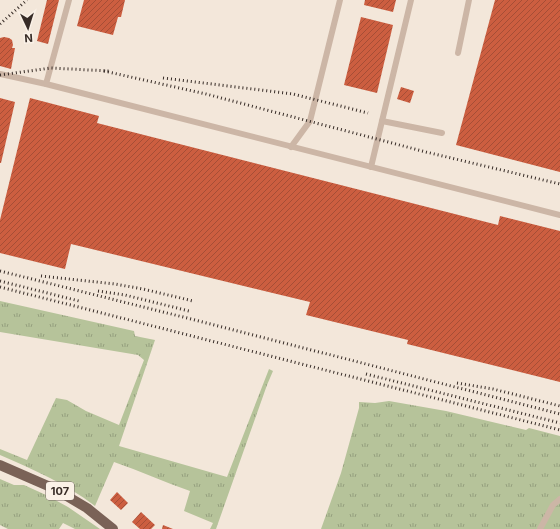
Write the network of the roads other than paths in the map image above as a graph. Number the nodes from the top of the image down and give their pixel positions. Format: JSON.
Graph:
{"nodes":[{"id":1,"x":69,"y":0,"type":"edge"},
{"id":2,"x":340,"y":0,"type":"edge"},
{"id":3,"x":411,"y":0,"type":"edge"},
{"id":4,"x":469,"y":0,"type":"edge"},
{"id":5,"x":458,"y":53,"type":"dead end"},
{"id":6,"x":0,"y":74,"type":"edge"},
{"id":7,"x":46,"y":84,"type":"junction"},
{"id":8,"x":382,"y":121,"type":"junction"},
{"id":9,"x":442,"y":133,"type":"dead end"},
{"id":10,"x":291,"y":147,"type":"junction"},
{"id":11,"x":371,"y":167,"type":"junction"},
{"id":12,"x":560,"y":215,"type":"edge"},
{"id":13,"x":0,"y":465,"type":"edge"},
{"id":14,"x":560,"y":500,"type":"edge"},
{"id":15,"x":113,"y":529,"type":"edge"},
{"id":16,"x":540,"y":529,"type":"edge"}],
"edges":[{"from":1,"to":7,"type":"lane"},
{"from":2,"to":10,"type":"lane"},
{"from":3,"to":8,"type":"lane"},
{"from":4,"to":5,"type":"lane"},
{"from":6,"to":7,"type":"lane"},
{"from":7,"to":10,"type":"lane"},
{"from":8,"to":9,"type":"lane"},
{"from":8,"to":11,"type":"lane"},
{"from":10,"to":11,"type":"lane"},
{"from":11,"to":12,"type":"lane"},
{"from":13,"to":15,"type":"main road","number":"107"},
{"from":14,"to":16,"type":"lane"}]}
